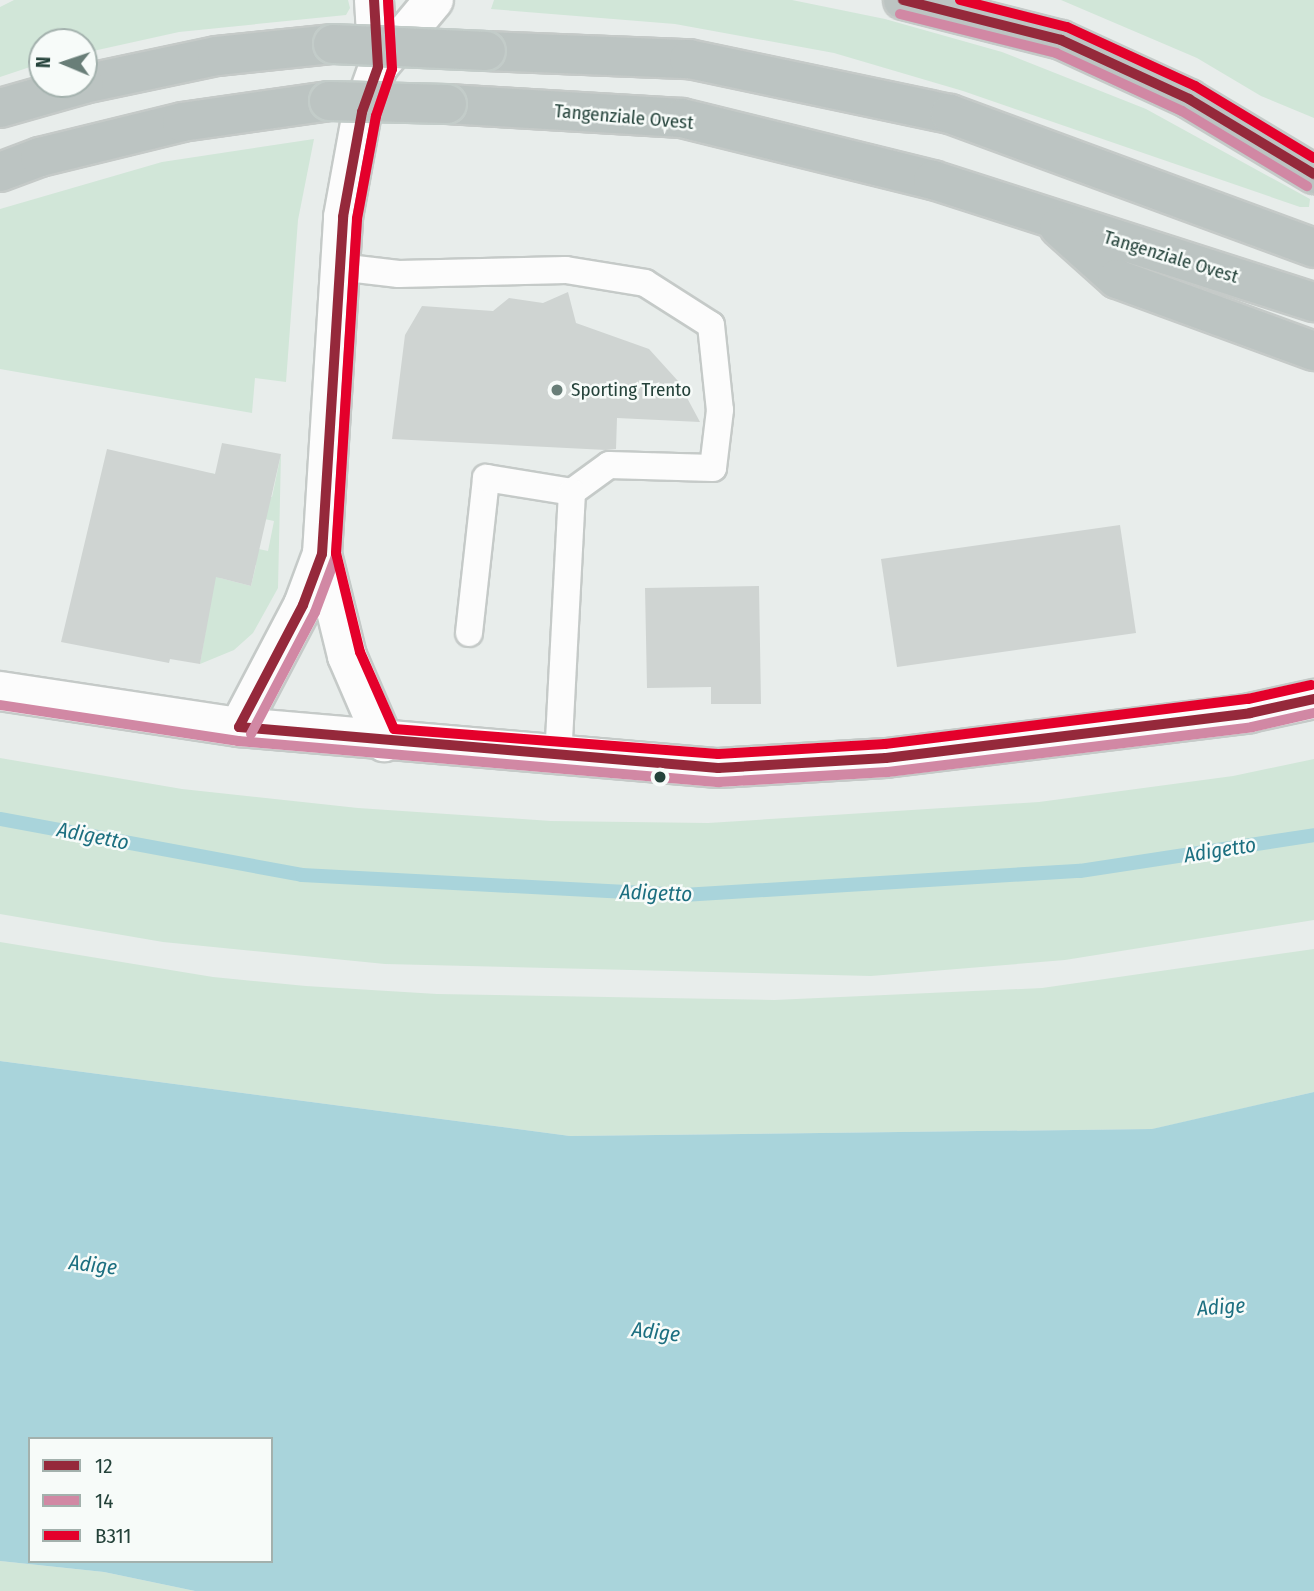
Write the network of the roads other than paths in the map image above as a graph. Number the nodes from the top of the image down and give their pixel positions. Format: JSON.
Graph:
{"nodes":[{"id":1,"x":374,"y":0,"type":"edge"},
{"id":2,"x":434,"y":0,"type":"edge"},
{"id":3,"x":903,"y":0,"type":"edge"},
{"id":4,"x":378,"y":66,"type":"junction"},
{"id":5,"x":98,"y":81,"type":"edge"},
{"id":6,"x":35,"y":98,"type":"edge"},
{"id":7,"x":0,"y":108,"type":"edge"},
{"id":8,"x":0,"y":172,"type":"edge"},
{"id":9,"x":1314,"y":174,"type":"edge"},
{"id":10,"x":1050,"y":219,"type":"junction"},
{"id":11,"x":1314,"y":248,"type":"edge"},
{"id":12,"x":339,"y":267,"type":"junction"},
{"id":13,"x":1314,"y":302,"type":"edge"},
{"id":14,"x":1314,"y":351,"type":"edge"},
{"id":15,"x":572,"y":492,"type":"junction"},
{"id":16,"x":322,"y":554,"type":"junction"},
{"id":17,"x":469,"y":634,"type":"dead end"},
{"id":18,"x":0,"y":691,"type":"edge"},
{"id":19,"x":1314,"y":699,"type":"edge"},
{"id":20,"x":239,"y":727,"type":"junction"},
{"id":21,"x":384,"y":741,"type":"junction"},
{"id":22,"x":558,"y":755,"type":"junction"}],
"edges":[{"from":1,"to":4,"type":"street"},
{"from":2,"to":4,"type":"street"},
{"from":3,"to":9,"type":"highway"},
{"from":4,"to":12,"type":"street"},
{"from":5,"to":11,"type":"highway","bridge":true},
{"from":6,"to":7,"type":"highway"},
{"from":8,"to":10,"type":"highway","name":"Tangenziale Ovest","bridge":true},
{"from":10,"to":13,"type":"highway","name":"Tangenziale Ovest"},
{"from":10,"to":14,"type":"highway"},
{"from":12,"to":15,"type":"lane"},
{"from":12,"to":16,"type":"street"},
{"from":15,"to":17,"type":"lane"},
{"from":15,"to":22,"type":"lane"},
{"from":16,"to":20,"type":"street"},
{"from":16,"to":21,"type":"street"},
{"from":18,"to":20,"type":"street"},
{"from":19,"to":22,"type":"street"},
{"from":20,"to":21,"type":"street"},
{"from":21,"to":22,"type":"street"}]}
